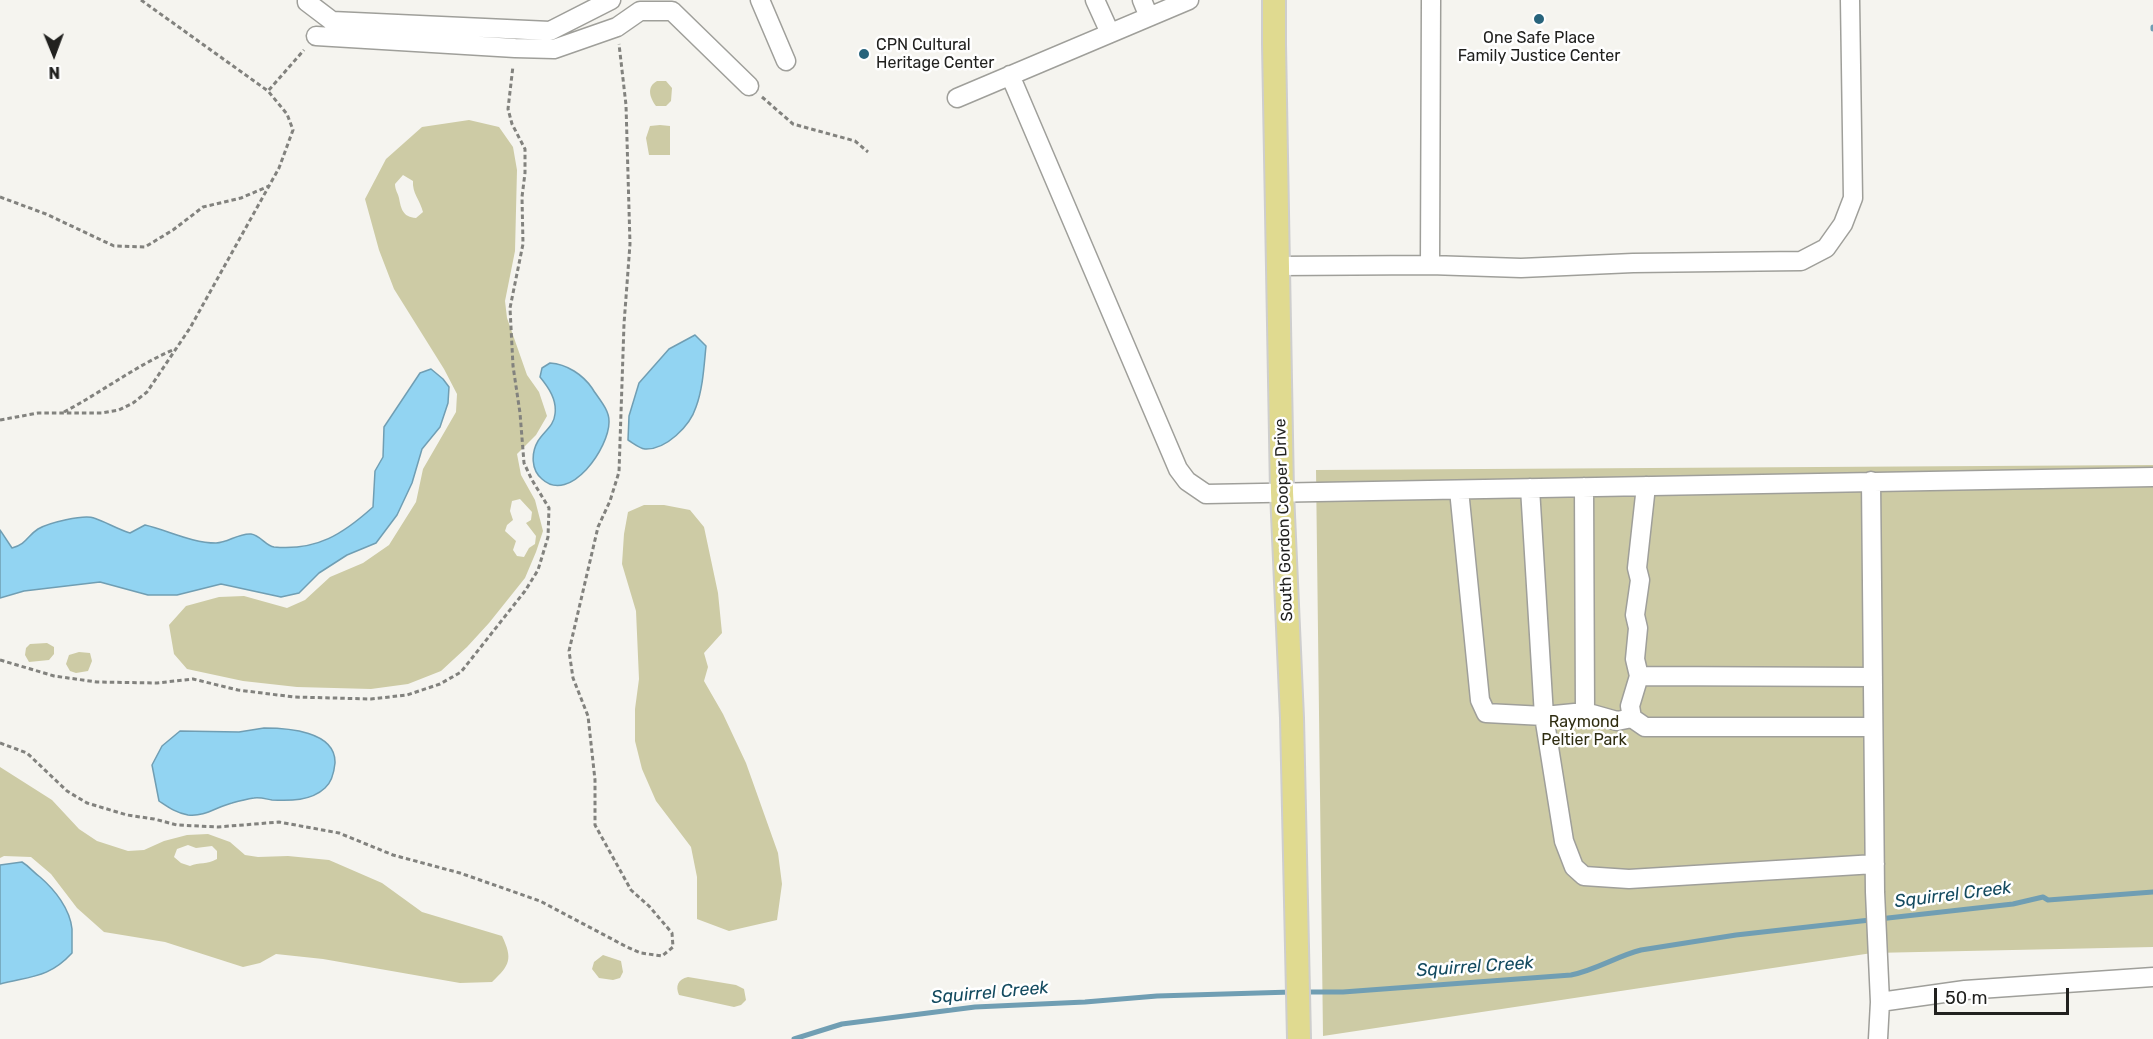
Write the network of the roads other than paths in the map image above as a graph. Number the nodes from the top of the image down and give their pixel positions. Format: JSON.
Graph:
{"nodes":[{"id":1,"x":307,"y":0,"type":"edge"},
{"id":2,"x":611,"y":0,"type":"edge"},
{"id":3,"x":760,"y":0,"type":"edge"},
{"id":4,"x":1095,"y":0,"type":"edge"},
{"id":5,"x":1189,"y":0,"type":"edge"},
{"id":6,"x":1274,"y":0,"type":"edge"},
{"id":7,"x":1431,"y":0,"type":"edge"},
{"id":8,"x":1850,"y":0,"type":"edge"},
{"id":9,"x":1145,"y":8,"type":"edge"},
{"id":10,"x":1110,"y":33,"type":"junction"},
{"id":11,"x":316,"y":36,"type":"road end"},
{"id":12,"x":786,"y":61,"type":"dead end"},
{"id":13,"x":1010,"y":75,"type":"junction"},
{"id":14,"x":749,"y":86,"type":"road end"},
{"id":15,"x":957,"y":98,"type":"dead end"},
{"id":16,"x":1430,"y":265,"type":"junction"},
{"id":17,"x":1277,"y":266,"type":"junction"},
{"id":18,"x":2153,"y":477,"type":"edge"},
{"id":19,"x":1871,"y":481,"type":"junction"},
{"id":20,"x":1646,"y":486,"type":"junction"},
{"id":21,"x":1584,"y":487,"type":"junction"},
{"id":22,"x":1530,"y":488,"type":"junction"},
{"id":23,"x":1459,"y":490,"type":"junction"},
{"id":24,"x":1282,"y":492,"type":"junction"},
{"id":25,"x":1639,"y":676,"type":"junction"},
{"id":26,"x":1873,"y":677,"type":"junction"},
{"id":27,"x":1586,"y":712,"type":"junction"},
{"id":28,"x":1544,"y":716,"type":"junction"},
{"id":29,"x":1632,"y":718,"type":"junction"},
{"id":30,"x":1874,"y":727,"type":"junction"},
{"id":31,"x":1875,"y":864,"type":"junction"},
{"id":32,"x":2153,"y":977,"type":"edge"},
{"id":33,"x":1880,"y":1002,"type":"junction"},
{"id":34,"x":1299,"y":1035,"type":"edge"},
{"id":35,"x":1878,"y":1039,"type":"edge"}],
"edges":[{"from":1,"to":2,"type":"lane"},
{"from":3,"to":12,"type":"lane"},
{"from":4,"to":10,"type":"lane"},
{"from":5,"to":9,"type":"lane"},
{"from":6,"to":17,"type":"main road","name":"South Gordon Cooper Drive"},
{"from":7,"to":16,"type":"lane"},
{"from":8,"to":16,"type":"lane"},
{"from":9,"to":10,"type":"lane"},
{"from":10,"to":13,"type":"lane"},
{"from":11,"to":14,"type":"lane"},
{"from":13,"to":15,"type":"lane"},
{"from":13,"to":24,"type":"lane"},
{"from":16,"to":17,"type":"lane"},
{"from":17,"to":24,"type":"main road","name":"South Gordon Cooper Drive"},
{"from":18,"to":19,"type":"lane"},
{"from":19,"to":20,"type":"lane"},
{"from":19,"to":26,"type":"lane"},
{"from":20,"to":21,"type":"lane"},
{"from":20,"to":25,"type":"lane"},
{"from":21,"to":22,"type":"lane"},
{"from":21,"to":27,"type":"lane"},
{"from":22,"to":23,"type":"lane"},
{"from":22,"to":28,"type":"lane"},
{"from":23,"to":24,"type":"lane"},
{"from":23,"to":28,"type":"lane"},
{"from":24,"to":34,"type":"main road","name":"South Gordon Cooper Drive"},
{"from":25,"to":26,"type":"lane"},
{"from":25,"to":29,"type":"lane"},
{"from":26,"to":30,"type":"lane"},
{"from":27,"to":28,"type":"lane"},
{"from":27,"to":29,"type":"lane"},
{"from":28,"to":31,"type":"lane"},
{"from":29,"to":30,"type":"lane"},
{"from":30,"to":31,"type":"lane"},
{"from":31,"to":33,"type":"lane"},
{"from":32,"to":33,"type":"lane"},
{"from":33,"to":35,"type":"lane"}]}
